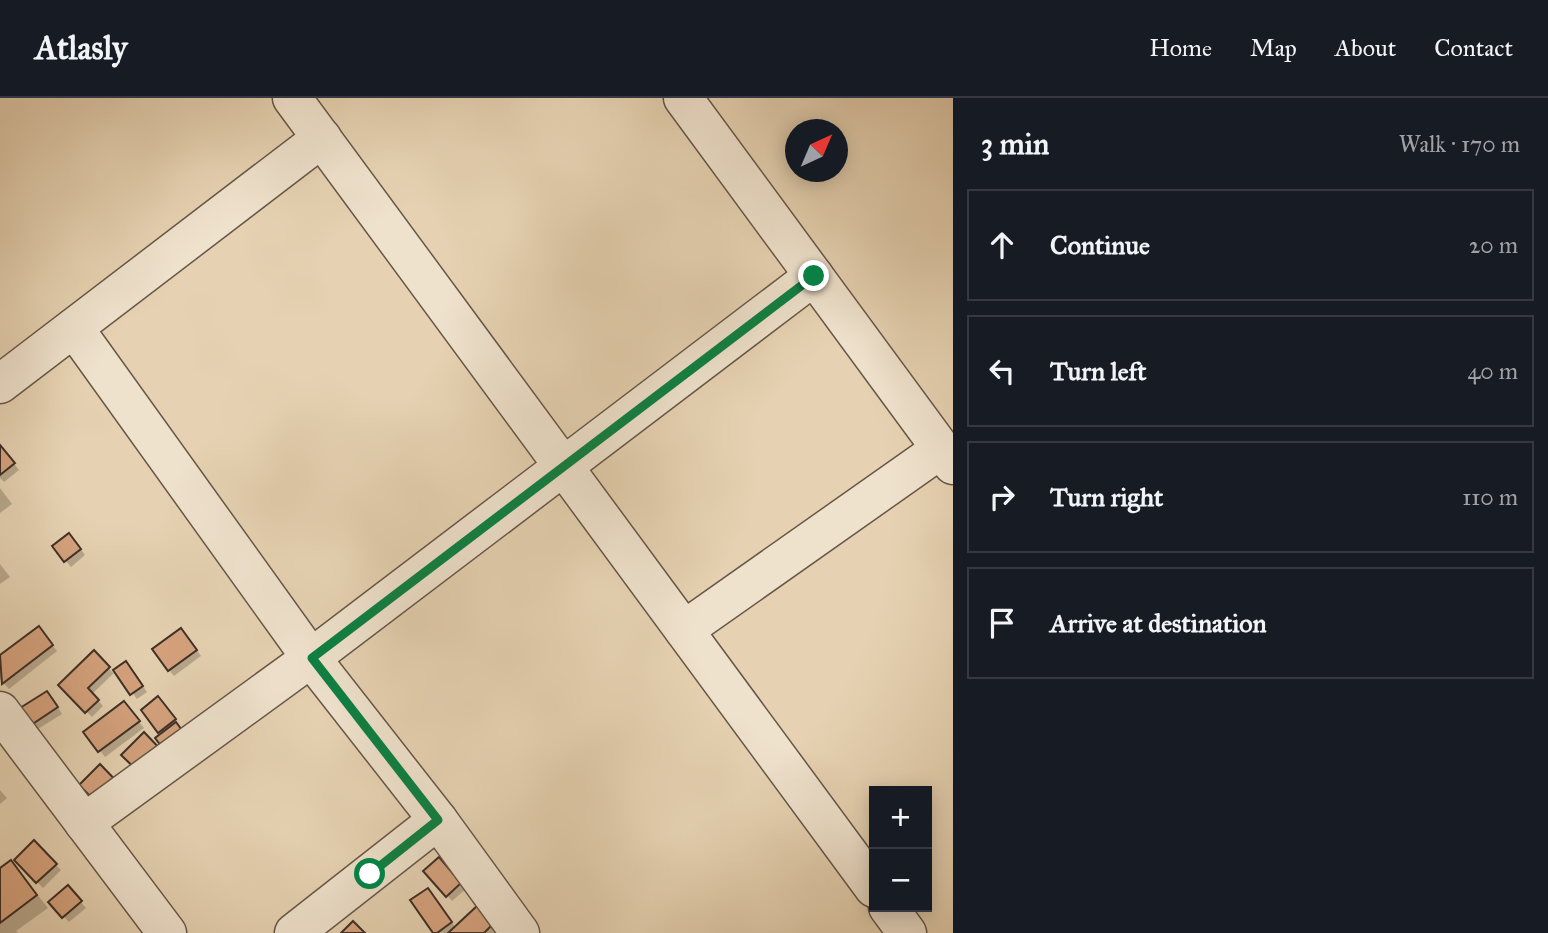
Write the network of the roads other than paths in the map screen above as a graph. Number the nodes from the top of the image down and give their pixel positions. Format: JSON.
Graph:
{"nodes":[{"id":1,"x":292,"y":98,"type":"edge"},
{"id":2,"x":683,"y":98,"type":"edge"},
{"id":3,"x":322,"y":138,"type":"junction"},
{"id":4,"x":814,"y":276,"type":"junction"},
{"id":5,"x":74,"y":328,"type":"junction"},
{"id":6,"x":0,"y":384,"type":"edge"},
{"id":7,"x":947,"y":457,"type":"edge"},
{"id":8,"x":565,"y":468,"type":"junction"},
{"id":9,"x":684,"y":629,"type":"junction"},
{"id":10,"x":312,"y":658,"type":"junction"},
{"id":11,"x":0,"y":711,"type":"edge"},
{"id":12,"x":438,"y":820,"type":"junction"},
{"id":13,"x":84,"y":823,"type":"junction"},
{"id":14,"x":869,"y":881,"type":"edge"},
{"id":15,"x":892,"y":912,"type":"edge"},
{"id":16,"x":167,"y":933,"type":"edge"},
{"id":17,"x":294,"y":933,"type":"edge"},
{"id":18,"x":520,"y":933,"type":"edge"},
{"id":19,"x":907,"y":933,"type":"edge"}],
"edges":[{"from":1,"to":3,"type":"street"},
{"from":2,"to":4,"type":"street"},
{"from":3,"to":5,"type":"street"},
{"from":3,"to":8,"type":"street"},
{"from":4,"to":7,"type":"street"},
{"from":4,"to":8,"type":"street"},
{"from":5,"to":6,"type":"street"},
{"from":5,"to":10,"type":"street"},
{"from":7,"to":9,"type":"street"},
{"from":8,"to":9,"type":"street"},
{"from":8,"to":10,"type":"street"},
{"from":9,"to":14,"type":"street"},
{"from":10,"to":12,"type":"street"},
{"from":10,"to":13,"type":"street"},
{"from":11,"to":13,"type":"street"},
{"from":12,"to":17,"type":"street"},
{"from":12,"to":18,"type":"street"},
{"from":13,"to":16,"type":"street"},
{"from":15,"to":19,"type":"street"}]}
